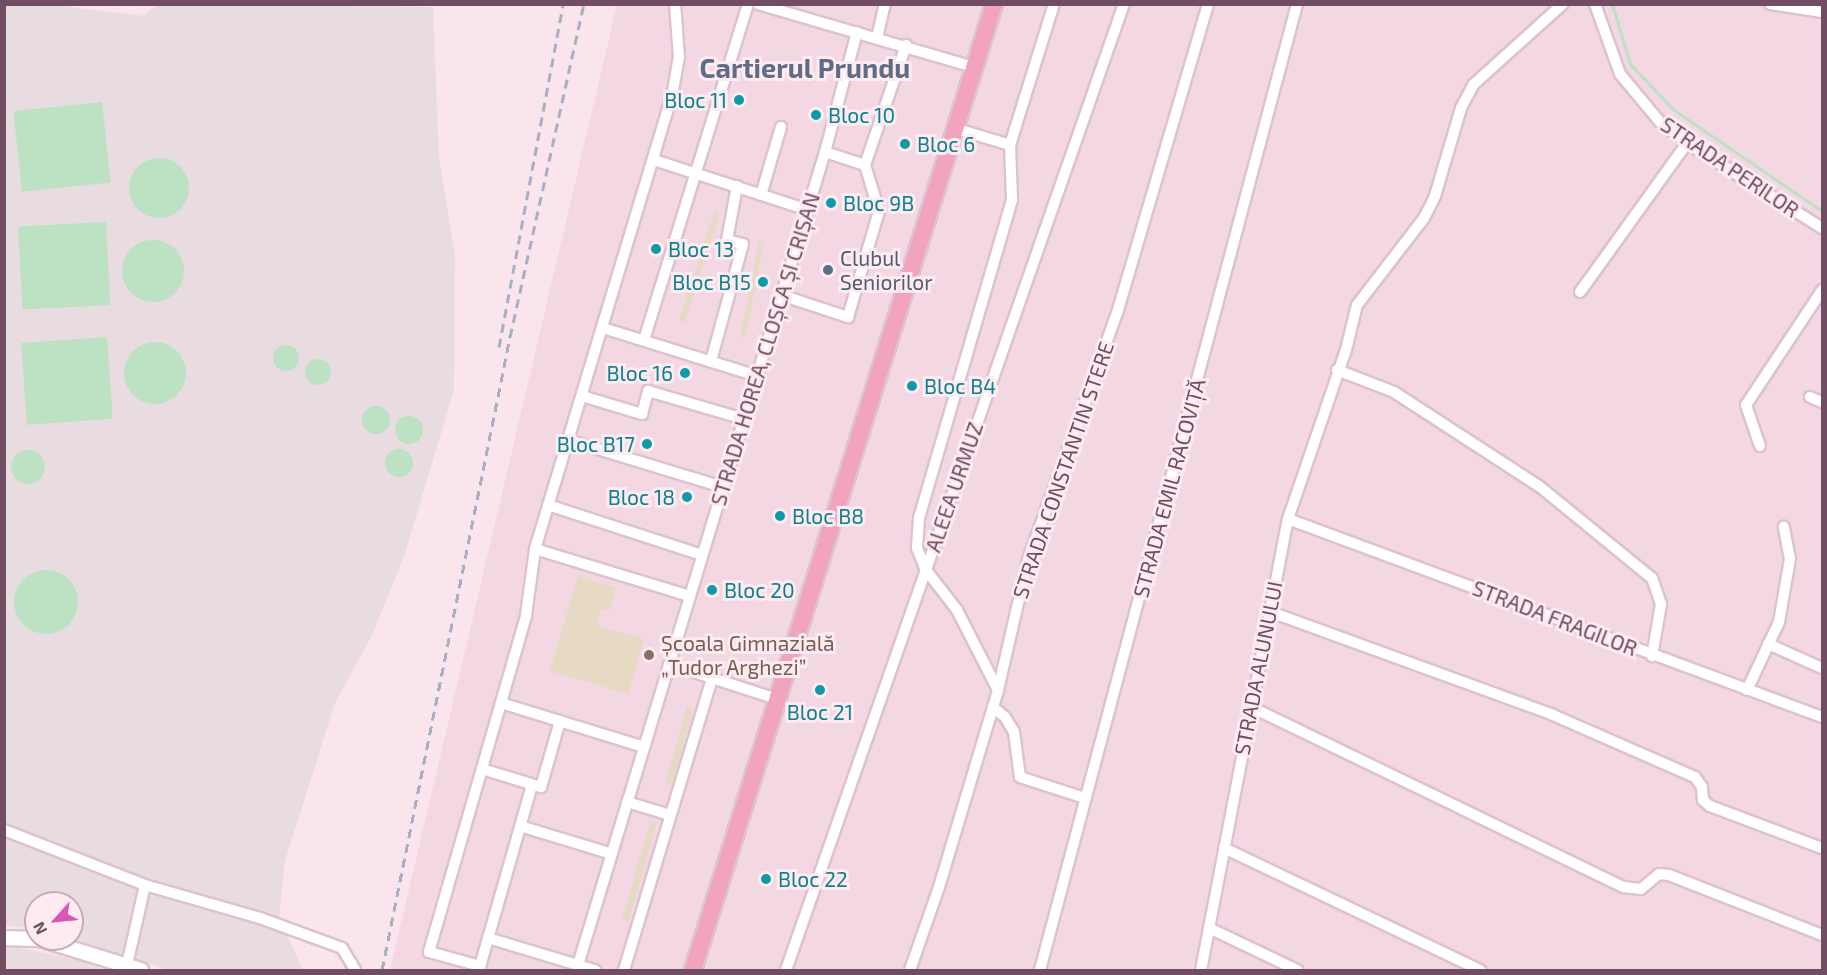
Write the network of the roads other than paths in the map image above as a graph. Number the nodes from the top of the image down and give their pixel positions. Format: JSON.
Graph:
{"nodes":[{"id":1,"x":675,"y":4,"type":"edge"},
{"id":2,"x":748,"y":4,"type":"edge"},
{"id":3,"x":758,"y":4,"type":"edge"},
{"id":4,"x":885,"y":4,"type":"edge"},
{"id":5,"x":994,"y":4,"type":"edge"},
{"id":6,"x":1054,"y":4,"type":"edge"},
{"id":7,"x":1124,"y":4,"type":"edge"},
{"id":8,"x":1208,"y":4,"type":"edge"},
{"id":9,"x":1297,"y":4,"type":"edge"},
{"id":10,"x":1563,"y":4,"type":"edge"},
{"id":11,"x":1595,"y":4,"type":"edge"},
{"id":12,"x":1770,"y":4,"type":"edge"},
{"id":13,"x":1822,"y":12,"type":"edge"},
{"id":14,"x":857,"y":32,"type":"junction"},
{"id":15,"x":877,"y":38,"type":"junction"},
{"id":16,"x":906,"y":45,"type":"junction"},
{"id":17,"x":973,"y":67,"type":"junction"},
{"id":18,"x":781,"y":127,"type":"dead end"},
{"id":19,"x":954,"y":128,"type":"junction"},
{"id":20,"x":1686,"y":142,"type":"junction"},
{"id":21,"x":1010,"y":146,"type":"junction"},
{"id":22,"x":825,"y":152,"type":"junction"},
{"id":23,"x":654,"y":160,"type":"junction"},
{"id":24,"x":865,"y":165,"type":"junction"},
{"id":25,"x":695,"y":173,"type":"junction"},
{"id":26,"x":737,"y":186,"type":"junction"},
{"id":27,"x":761,"y":195,"type":"junction"},
{"id":28,"x":808,"y":210,"type":"junction"},
{"id":29,"x":1822,"y":228,"type":"edge"},
{"id":30,"x":1822,"y":290,"type":"edge"},
{"id":31,"x":1580,"y":292,"type":"dead end"},
{"id":32,"x":781,"y":295,"type":"junction"},
{"id":33,"x":603,"y":328,"type":"junction"},
{"id":34,"x":644,"y":340,"type":"junction"},
{"id":35,"x":711,"y":362,"type":"junction"},
{"id":36,"x":1337,"y":370,"type":"junction"},
{"id":37,"x":757,"y":376,"type":"junction"},
{"id":38,"x":582,"y":396,"type":"junction"},
{"id":39,"x":1810,"y":397,"type":"dead end"},
{"id":40,"x":1822,"y":402,"type":"edge"},
{"id":41,"x":744,"y":419,"type":"junction"},
{"id":42,"x":568,"y":440,"type":"junction"},
{"id":43,"x":1760,"y":446,"type":"dead end"},
{"id":44,"x":723,"y":487,"type":"junction"},
{"id":45,"x":548,"y":505,"type":"junction"},
{"id":46,"x":1288,"y":519,"type":"junction"},
{"id":47,"x":1784,"y":527,"type":"dead end"},
{"id":48,"x":535,"y":549,"type":"junction"},
{"id":49,"x":702,"y":555,"type":"junction"},
{"id":50,"x":926,"y":570,"type":"junction"},
{"id":51,"x":690,"y":596,"type":"junction"},
{"id":52,"x":1268,"y":611,"type":"junction"},
{"id":53,"x":1768,"y":645,"type":"junction"},
{"id":54,"x":1652,"y":656,"type":"junction"},
{"id":55,"x":669,"y":664,"type":"junction"},
{"id":56,"x":1822,"y":668,"type":"edge"},
{"id":57,"x":712,"y":678,"type":"junction"},
{"id":58,"x":998,"y":690,"type":"junction"},
{"id":59,"x":1746,"y":690,"type":"junction"},
{"id":60,"x":777,"y":699,"type":"junction"},
{"id":61,"x":501,"y":703,"type":"junction"},
{"id":62,"x":993,"y":707,"type":"junction"},
{"id":63,"x":1251,"y":707,"type":"junction"},
{"id":64,"x":1822,"y":717,"type":"edge"},
{"id":65,"x":560,"y":721,"type":"junction"},
{"id":66,"x":644,"y":747,"type":"junction"},
{"id":67,"x":482,"y":769,"type":"junction"},
{"id":68,"x":532,"y":785,"type":"junction"},
{"id":69,"x":1085,"y":798,"type":"junction"},
{"id":70,"x":627,"y":802,"type":"junction"},
{"id":71,"x":670,"y":815,"type":"junction"},
{"id":72,"x":520,"y":826,"type":"junction"},
{"id":73,"x":4,"y":830,"type":"edge"},
{"id":74,"x":1224,"y":848,"type":"junction"},
{"id":75,"x":1822,"y":848,"type":"edge"},
{"id":76,"x":612,"y":854,"type":"junction"},
{"id":77,"x":145,"y":885,"type":"junction"},
{"id":78,"x":1209,"y":928,"type":"junction"},
{"id":79,"x":1822,"y":935,"type":"edge"},
{"id":80,"x":4,"y":938,"type":"edge"},
{"id":81,"x":488,"y":938,"type":"junction"},
{"id":82,"x":24,"y":939,"type":"edge"},
{"id":83,"x":79,"y":951,"type":"edge"},
{"id":84,"x":127,"y":965,"type":"junction"},
{"id":85,"x":578,"y":965,"type":"junction"},
{"id":86,"x":480,"y":968,"type":"edge"},
{"id":87,"x":141,"y":970,"type":"edge"},
{"id":88,"x":356,"y":970,"type":"edge"},
{"id":89,"x":595,"y":970,"type":"edge"},
{"id":90,"x":624,"y":970,"type":"edge"},
{"id":91,"x":693,"y":970,"type":"edge"},
{"id":92,"x":786,"y":970,"type":"edge"},
{"id":93,"x":910,"y":970,"type":"edge"},
{"id":94,"x":1040,"y":970,"type":"edge"},
{"id":95,"x":1201,"y":970,"type":"edge"},
{"id":96,"x":1297,"y":970,"type":"edge"},
{"id":97,"x":1480,"y":970,"type":"edge"}],
"edges":[{"from":1,"to":23,"type":"street"},
{"from":2,"to":25,"type":"street"},
{"from":3,"to":14,"type":"street"},
{"from":4,"to":15,"type":"street"},
{"from":5,"to":17,"type":"main road"},
{"from":6,"to":21,"type":"street"},
{"from":7,"to":50,"type":"street","name":"ALEEA URMUZ"},
{"from":8,"to":58,"type":"street","name":"STRADA CONSTANTIN STERE"},
{"from":9,"to":69,"type":"street","name":"STRADA EMIL RACOVIȚĂ"},
{"from":10,"to":36,"type":"street","name":"STRADA ALUNULUI"},
{"from":11,"to":20,"type":"street","name":"STRADA PERILOR"},
{"from":12,"to":13,"type":"street"},
{"from":14,"to":15,"type":"street"},
{"from":14,"to":22,"type":"street","name":"STRADA HOREA, CLOȘCA ȘI CRIȘAN"},
{"from":15,"to":16,"type":"street"},
{"from":16,"to":17,"type":"street"},
{"from":16,"to":24,"type":"street"},
{"from":17,"to":19,"type":"main road"},
{"from":18,"to":27,"type":"street"},
{"from":19,"to":21,"type":"street"},
{"from":19,"to":60,"type":"main road"},
{"from":20,"to":29,"type":"street","name":"STRADA PERILOR"},
{"from":20,"to":31,"type":"street"},
{"from":21,"to":50,"type":"street"},
{"from":22,"to":24,"type":"street"},
{"from":22,"to":28,"type":"street","name":"STRADA HOREA, CLOȘCA ȘI CRIȘAN"},
{"from":23,"to":25,"type":"street"},
{"from":23,"to":33,"type":"street"},
{"from":24,"to":32,"type":"street"},
{"from":25,"to":26,"type":"street"},
{"from":25,"to":34,"type":"street"},
{"from":26,"to":27,"type":"street"},
{"from":26,"to":35,"type":"street"},
{"from":27,"to":28,"type":"street"},
{"from":28,"to":32,"type":"street","name":"STRADA HOREA, CLOȘCA ȘI CRIȘAN"},
{"from":30,"to":43,"type":"street"},
{"from":32,"to":37,"type":"street","name":"STRADA HOREA, CLOȘCA ȘI CRIȘAN"},
{"from":33,"to":34,"type":"street"},
{"from":33,"to":38,"type":"street"},
{"from":34,"to":35,"type":"street"},
{"from":35,"to":37,"type":"street"},
{"from":36,"to":46,"type":"street","name":"STRADA ALUNULUI"},
{"from":36,"to":54,"type":"street"},
{"from":37,"to":41,"type":"street","name":"STRADA HOREA, CLOȘCA ȘI CRIȘAN"},
{"from":38,"to":41,"type":"street"},
{"from":38,"to":42,"type":"street"},
{"from":39,"to":40,"type":"street"},
{"from":41,"to":44,"type":"street","name":"STRADA HOREA, CLOȘCA ȘI CRIȘAN"},
{"from":42,"to":44,"type":"street"},
{"from":42,"to":45,"type":"street"},
{"from":44,"to":49,"type":"street","name":"STRADA HOREA, CLOȘCA ȘI CRIȘAN"},
{"from":45,"to":48,"type":"street"},
{"from":45,"to":49,"type":"street"},
{"from":46,"to":52,"type":"street","name":"STRADA ALUNULUI"},
{"from":46,"to":54,"type":"street","name":"STRADA FRAGILOR"},
{"from":47,"to":53,"type":"street"},
{"from":48,"to":51,"type":"street"},
{"from":48,"to":61,"type":"street"},
{"from":49,"to":51,"type":"street","name":"STRADA HOREA, CLOȘCA ȘI CRIȘAN"},
{"from":50,"to":58,"type":"street"},
{"from":50,"to":92,"type":"street","name":"ALEEA URMUZ"},
{"from":51,"to":55,"type":"street","name":"STRADA HOREA, CLOȘCA ȘI CRIȘAN"},
{"from":52,"to":63,"type":"street","name":"STRADA ALUNULUI"},
{"from":52,"to":75,"type":"street"},
{"from":53,"to":56,"type":"street"},
{"from":53,"to":59,"type":"street"},
{"from":54,"to":59,"type":"street","name":"STRADA FRAGILOR"},
{"from":55,"to":57,"type":"street"},
{"from":55,"to":66,"type":"street","name":"STRADA HOREA, CLOȘCA ȘI CRIȘAN"},
{"from":57,"to":60,"type":"street"},
{"from":57,"to":71,"type":"street"},
{"from":58,"to":62,"type":"street","name":"STRADA CONSTANTIN STERE"},
{"from":59,"to":64,"type":"street","name":"STRADA FRAGILOR"},
{"from":60,"to":91,"type":"main road"},
{"from":61,"to":65,"type":"street"},
{"from":61,"to":67,"type":"street"},
{"from":62,"to":69,"type":"street"},
{"from":62,"to":93,"type":"street","name":"STRADA CONSTANTIN STERE"},
{"from":63,"to":74,"type":"street","name":"STRADA ALUNULUI"},
{"from":63,"to":79,"type":"street"},
{"from":65,"to":66,"type":"street"},
{"from":65,"to":68,"type":"street"},
{"from":66,"to":70,"type":"street","name":"STRADA HOREA, CLOȘCA ȘI CRIȘAN"},
{"from":67,"to":68,"type":"street"},
{"from":67,"to":86,"type":"street"},
{"from":68,"to":72,"type":"street"},
{"from":69,"to":94,"type":"street","name":"STRADA EMIL RACOVIȚĂ"},
{"from":70,"to":71,"type":"street"},
{"from":70,"to":76,"type":"street","name":"STRADA HOREA, CLOȘCA ȘI CRIȘAN"},
{"from":71,"to":90,"type":"street"},
{"from":72,"to":76,"type":"street"},
{"from":72,"to":81,"type":"street"},
{"from":73,"to":77,"type":"street"},
{"from":74,"to":78,"type":"street","name":"STRADA ALUNULUI"},
{"from":74,"to":97,"type":"street"},
{"from":76,"to":85,"type":"street","name":"STRADA HOREA, CLOȘCA ȘI CRIȘAN"},
{"from":77,"to":84,"type":"street"},
{"from":77,"to":88,"type":"street"},
{"from":78,"to":95,"type":"street","name":"STRADA ALUNULUI"},
{"from":78,"to":96,"type":"street"},
{"from":80,"to":82,"type":"street"},
{"from":81,"to":85,"type":"street"},
{"from":81,"to":86,"type":"street"},
{"from":83,"to":84,"type":"street"},
{"from":84,"to":87,"type":"street"},
{"from":85,"to":89,"type":"street"}]}
